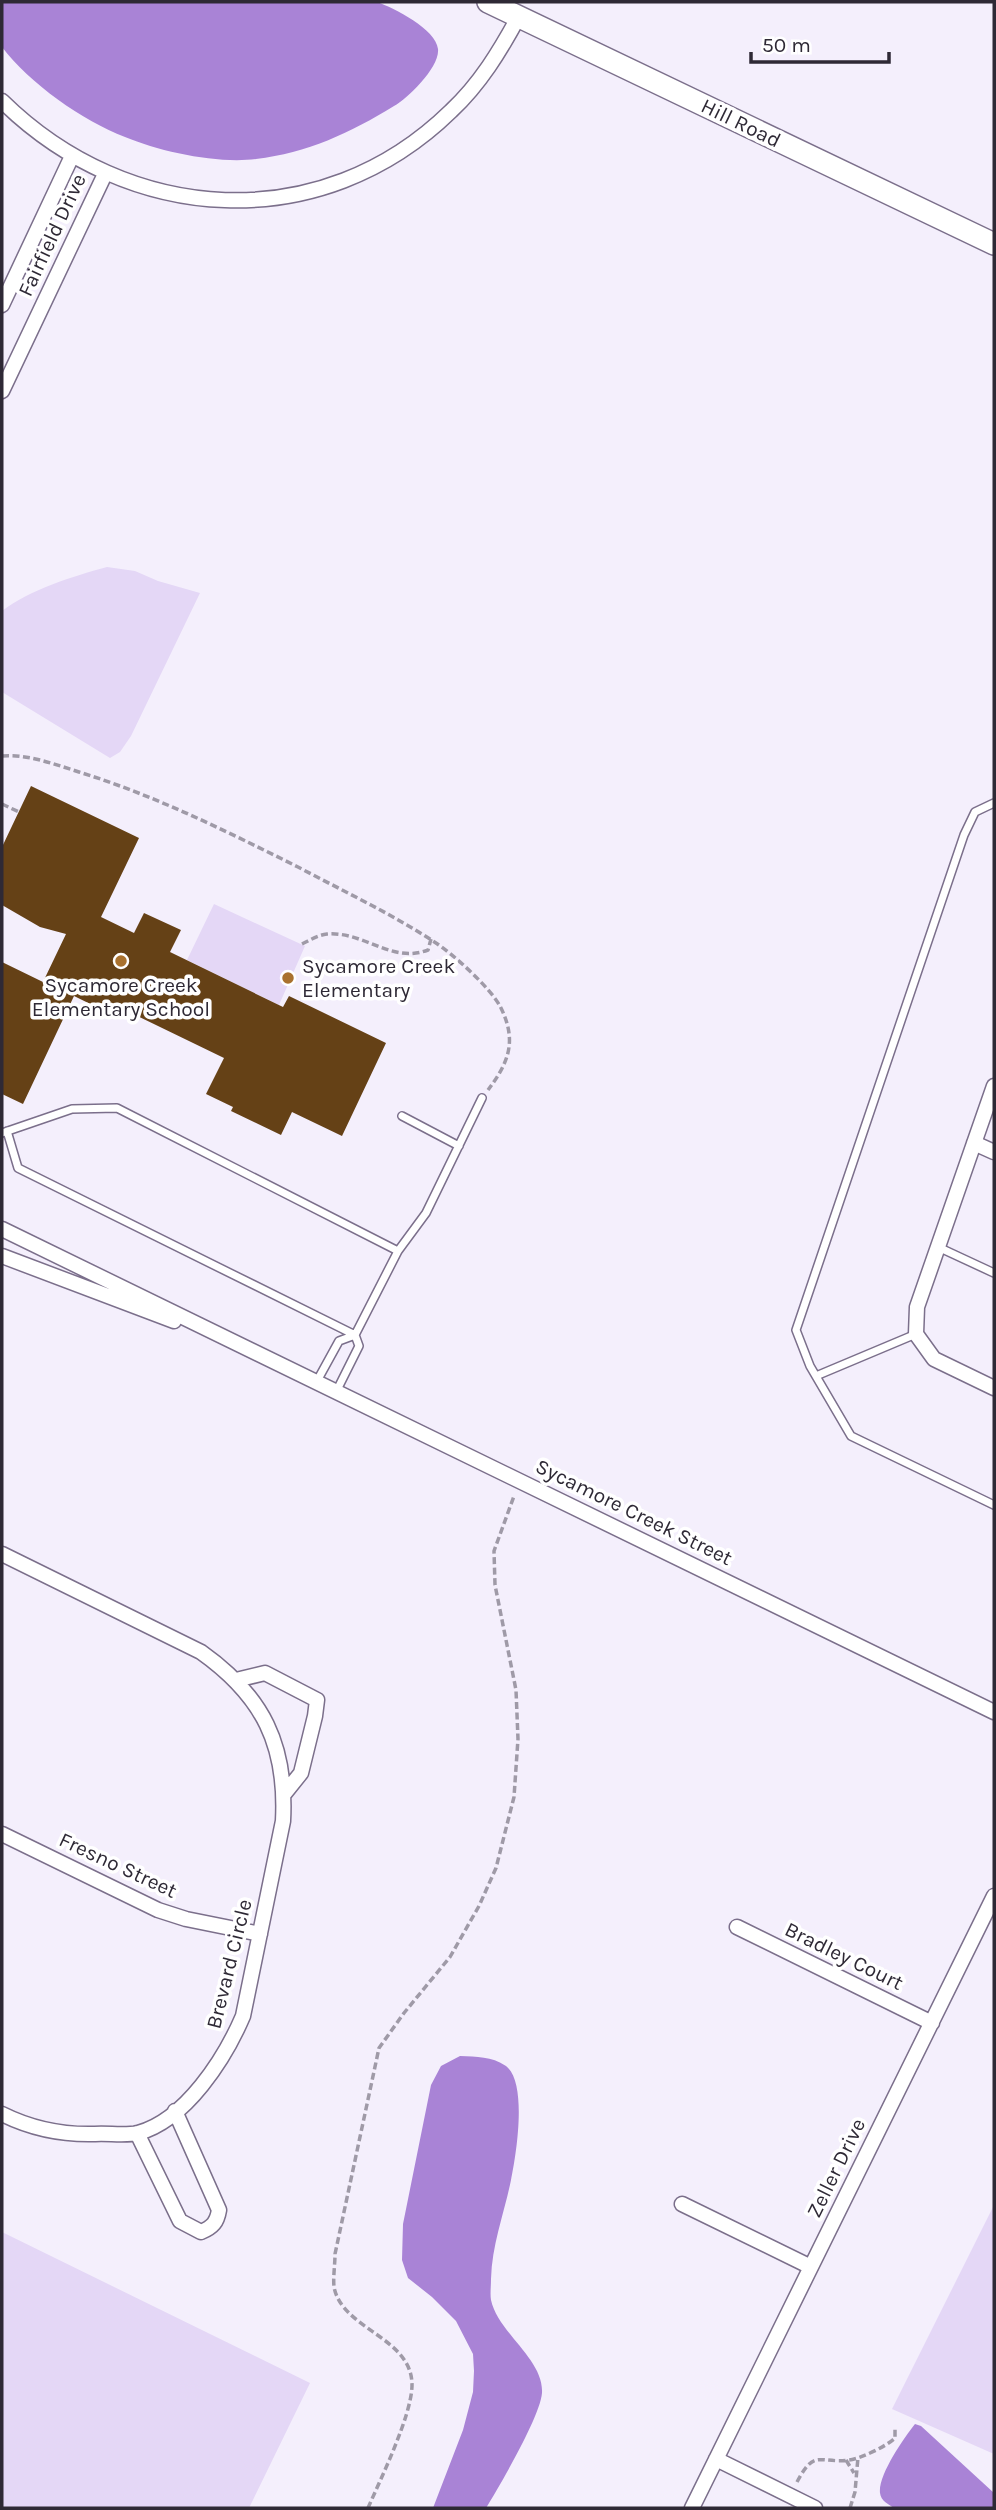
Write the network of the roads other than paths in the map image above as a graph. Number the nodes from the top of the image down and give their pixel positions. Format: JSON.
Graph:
{"nodes":[{"id":1,"x":488,"y":2,"type":"edge"},
{"id":2,"x":519,"y":16,"type":"junction"},
{"id":3,"x":2,"y":101,"type":"edge"},
{"id":4,"x":72,"y":156,"type":"junction"},
{"id":5,"x":105,"y":174,"type":"junction"},
{"id":6,"x":994,"y":244,"type":"edge"},
{"id":7,"x":2,"y":305,"type":"edge"},
{"id":8,"x":2,"y":391,"type":"edge"},
{"id":9,"x":994,"y":803,"type":"edge"},
{"id":10,"x":994,"y":1086,"type":"edge"},
{"id":11,"x":482,"y":1098,"type":"road end"},
{"id":12,"x":402,"y":1116,"type":"dead end"},
{"id":13,"x":4,"y":1132,"type":"edge"},
{"id":14,"x":975,"y":1143,"type":"junction"},
{"id":15,"x":459,"y":1146,"type":"junction"},
{"id":16,"x":994,"y":1152,"type":"edge"},
{"id":17,"x":2,"y":1228,"type":"edge"},
{"id":18,"x":939,"y":1247,"type":"junction"},
{"id":19,"x":398,"y":1251,"type":"junction"},
{"id":20,"x":2,"y":1256,"type":"edge"},
{"id":21,"x":994,"y":1273,"type":"edge"},
{"id":22,"x":916,"y":1334,"type":"junction"},
{"id":23,"x":355,"y":1335,"type":"junction"},
{"id":24,"x":256,"y":1351,"type":"junction"},
{"id":25,"x":816,"y":1376,"type":"junction"},
{"id":26,"x":317,"y":1381,"type":"junction"},
{"id":27,"x":994,"y":1388,"type":"edge"},
{"id":28,"x":337,"y":1391,"type":"junction"},
{"id":29,"x":994,"y":1505,"type":"edge"},
{"id":30,"x":2,"y":1554,"type":"edge"},
{"id":31,"x":236,"y":1680,"type":"junction"},
{"id":32,"x":994,"y":1712,"type":"edge"},
{"id":33,"x":285,"y":1794,"type":"junction"},
{"id":34,"x":2,"y":1834,"type":"edge"},
{"id":35,"x":994,"y":1896,"type":"edge"},
{"id":36,"x":737,"y":1927,"type":"dead end"},
{"id":37,"x":260,"y":1934,"type":"junction"},
{"id":38,"x":932,"y":2023,"type":"junction"},
{"id":39,"x":175,"y":2111,"type":"junction"},
{"id":40,"x":2,"y":2114,"type":"edge"},
{"id":41,"x":137,"y":2133,"type":"junction"},
{"id":42,"x":682,"y":2204,"type":"dead end"},
{"id":43,"x":811,"y":2267,"type":"junction"},
{"id":44,"x":716,"y":2459,"type":"junction"},
{"id":45,"x":692,"y":2508,"type":"edge"},
{"id":46,"x":815,"y":2508,"type":"edge"}],
"edges":[{"from":1,"to":2,"type":"main road","name":"Hill Road"},
{"from":2,"to":5,"type":"street","name":"Fairfield Drive"},
{"from":2,"to":6,"type":"main road","name":"Hill Road"},
{"from":3,"to":4,"type":"street","name":"Fairfield Drive"},
{"from":4,"to":5,"type":"street","name":"Fairfield Drive"},
{"from":4,"to":7,"type":"street","name":"Fairfield Drive"},
{"from":5,"to":8,"type":"street","name":"Fairfield Drive"},
{"from":9,"to":25,"type":"lane"},
{"from":10,"to":14,"type":"street"},
{"from":11,"to":15,"type":"lane"},
{"from":12,"to":15,"type":"lane"},
{"from":13,"to":19,"type":"lane"},
{"from":13,"to":23,"type":"lane"},
{"from":14,"to":16,"type":"street"},
{"from":14,"to":18,"type":"street"},
{"from":15,"to":19,"type":"lane"},
{"from":17,"to":24,"type":"street","name":"Sycamore Creek Street"},
{"from":18,"to":21,"type":"lane"},
{"from":18,"to":22,"type":"street"},
{"from":19,"to":23,"type":"lane"},
{"from":20,"to":24,"type":"street","name":"Sycamore Creek Street"},
{"from":22,"to":25,"type":"lane"},
{"from":22,"to":27,"type":"street"},
{"from":23,"to":26,"type":"lane"},
{"from":23,"to":28,"type":"lane"},
{"from":24,"to":26,"type":"street","name":"Sycamore Creek Street"},
{"from":25,"to":29,"type":"lane"},
{"from":26,"to":28,"type":"street","name":"Sycamore Creek Street"},
{"from":28,"to":32,"type":"street","name":"Sycamore Creek Street"},
{"from":30,"to":31,"type":"street","name":"Brevard Circle"},
{"from":31,"to":33,"type":"street","name":"Brevard Circle"},
{"from":31,"to":33,"type":"street","name":"Brevard Circle"},
{"from":33,"to":37,"type":"street","name":"Brevard Circle"},
{"from":34,"to":37,"type":"street","name":"Fresno Street"},
{"from":35,"to":38,"type":"street","name":"Zeller Drive"},
{"from":36,"to":38,"type":"street","name":"Bradley Court"},
{"from":37,"to":39,"type":"street","name":"Brevard Circle"},
{"from":38,"to":43,"type":"street","name":"Zeller Drive"},
{"from":39,"to":41,"type":"street","name":"Brevard Circle"},
{"from":39,"to":41,"type":"street"},
{"from":40,"to":41,"type":"street","name":"Brevard Circle"},
{"from":42,"to":43,"type":"street"},
{"from":43,"to":44,"type":"street","name":"Zeller Drive"},
{"from":44,"to":45,"type":"street","name":"Zeller Drive"},
{"from":44,"to":46,"type":"street"}]}
